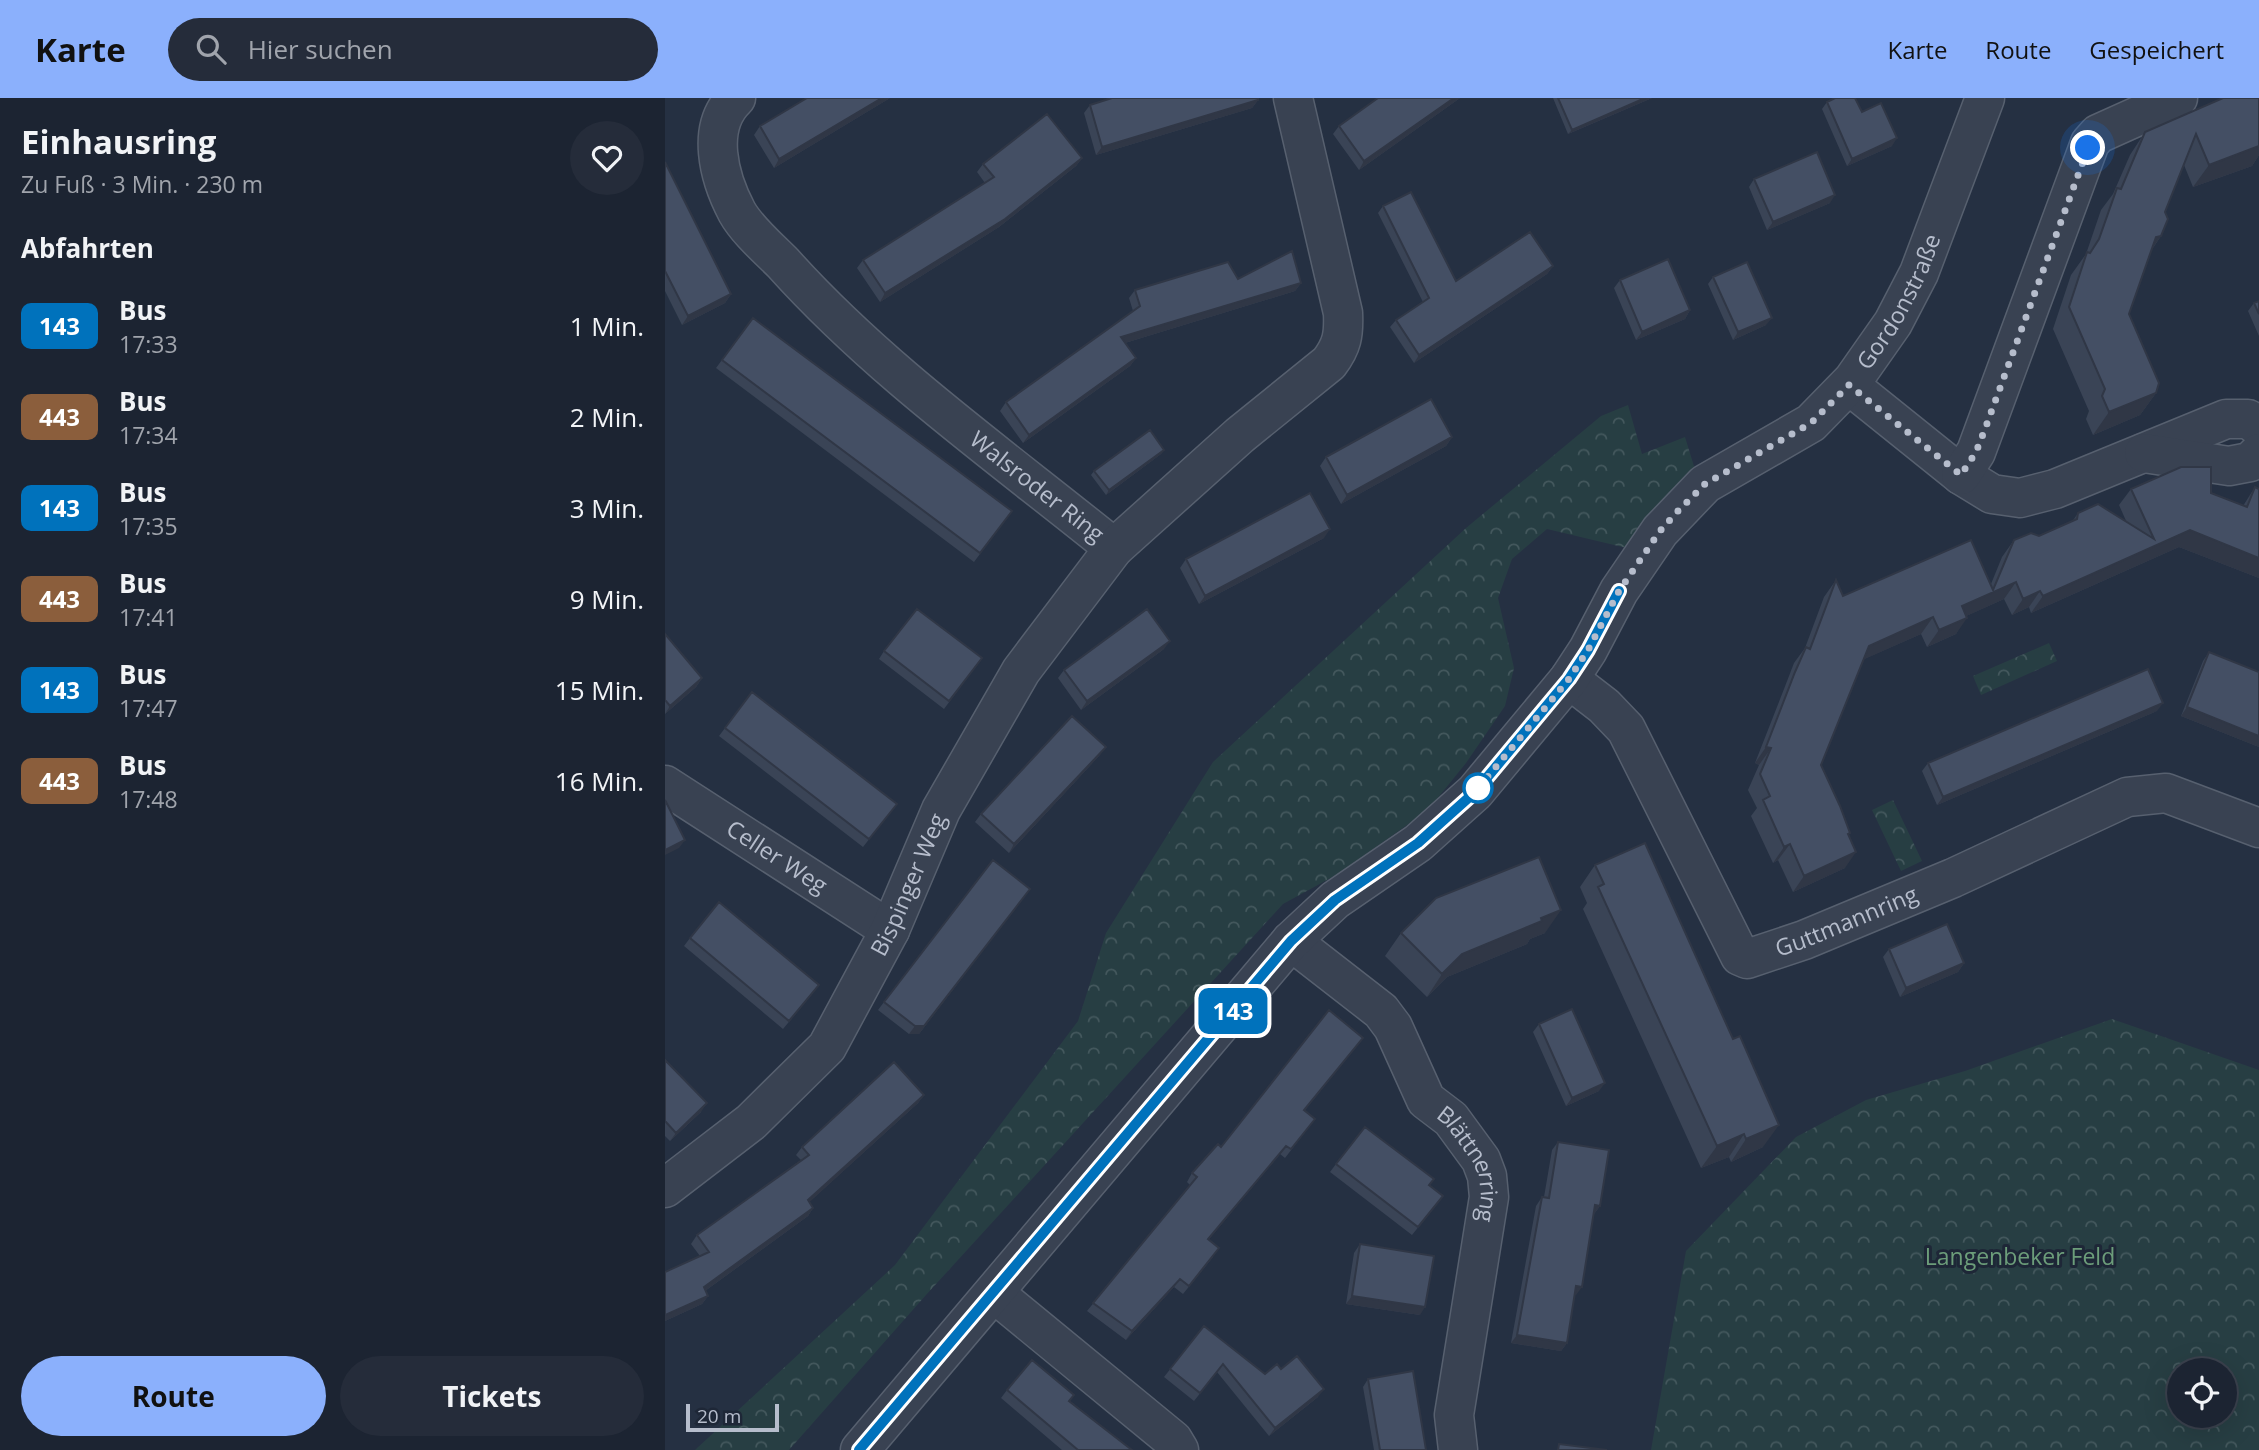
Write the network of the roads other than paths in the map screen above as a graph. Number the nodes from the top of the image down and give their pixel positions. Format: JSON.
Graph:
{"nodes":[{"id":1,"x":736,"y":98,"type":"edge"},
{"id":2,"x":1293,"y":98,"type":"edge"},
{"id":3,"x":1985,"y":98,"type":"edge"},
{"id":4,"x":2178,"y":98,"type":"edge"},
{"id":5,"x":1849,"y":385,"type":"junction"},
{"id":6,"x":2257,"y":443,"type":"edge"},
{"id":7,"x":1961,"y":475,"type":"junction"},
{"id":8,"x":1114,"y":548,"type":"junction"},
{"id":9,"x":1569,"y":679,"type":"junction"},
{"id":10,"x":665,"y":785,"type":"edge"},
{"id":11,"x":2259,"y":828,"type":"edge"},
{"id":12,"x":890,"y":930,"type":"junction"},
{"id":13,"x":1291,"y":941,"type":"junction"},
{"id":14,"x":665,"y":1188,"type":"edge"},
{"id":15,"x":994,"y":1293,"type":"junction"},
{"id":16,"x":860,"y":1450,"type":"edge"},
{"id":17,"x":1179,"y":1450,"type":"edge"},
{"id":18,"x":1458,"y":1450,"type":"edge"}],
"edges":[{"from":1,"to":8,"type":"street","name":"Walsroder Ring"},
{"from":2,"to":8,"type":"street","name":"Walsroder Ring"},
{"from":3,"to":5,"type":"street","name":"Gordonstraße"},
{"from":4,"to":7,"type":"street"},
{"from":5,"to":7,"type":"street"},
{"from":5,"to":9,"type":"street","name":"Gordonstraße"},
{"from":6,"to":7,"type":"street"},
{"from":8,"to":12,"type":"street","name":"Bispinger Weg"},
{"from":9,"to":11,"type":"street","name":"Guttmannring"},
{"from":9,"to":13,"type":"street","name":"Gordonstraße"},
{"from":10,"to":12,"type":"street","name":"Celler Weg"},
{"from":12,"to":14,"type":"street","name":"Bispinger Weg"},
{"from":13,"to":15,"type":"street","name":"Gordonstraße"},
{"from":13,"to":18,"type":"street","name":"Blättnerring"},
{"from":15,"to":16,"type":"street","name":"Gordonstraße"},
{"from":15,"to":17,"type":"street"}]}
